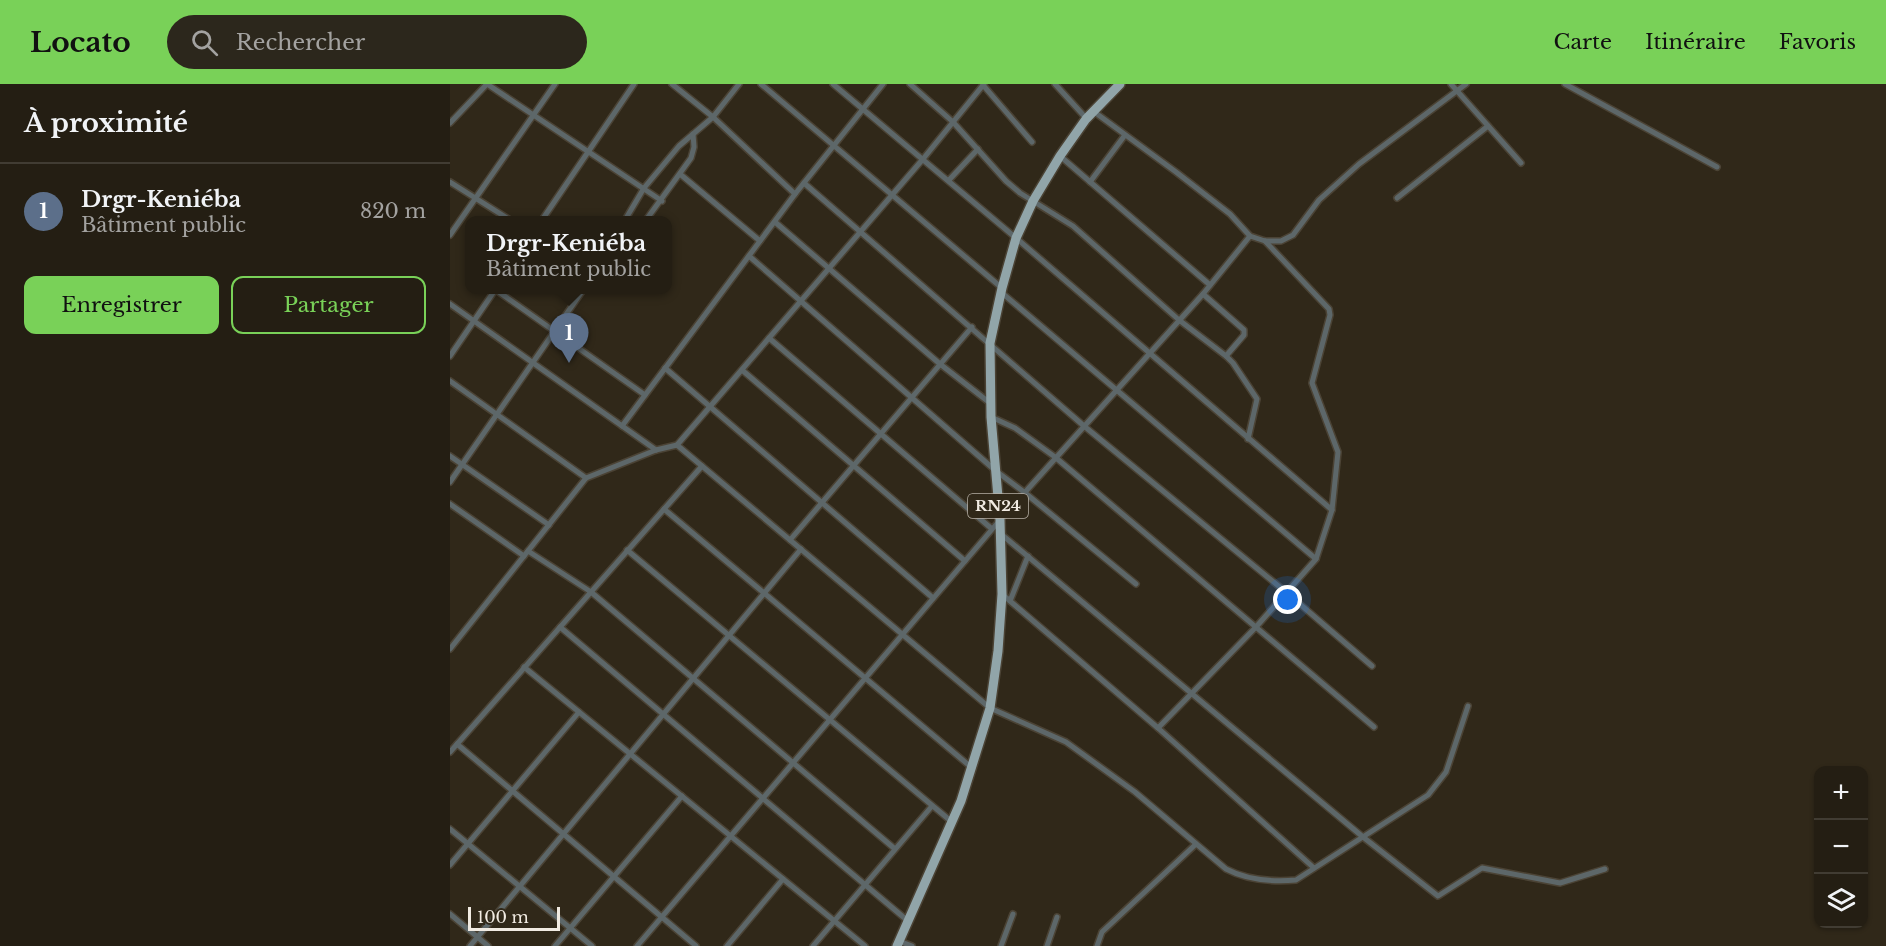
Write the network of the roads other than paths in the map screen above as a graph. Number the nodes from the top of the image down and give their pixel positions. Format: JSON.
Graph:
{"nodes":[{"id":1,"x":487,"y":84,"type":"edge"},
{"id":2,"x":555,"y":84,"type":"edge"},
{"id":3,"x":634,"y":84,"type":"edge"},
{"id":4,"x":672,"y":84,"type":"edge"},
{"id":5,"x":739,"y":84,"type":"edge"},
{"id":6,"x":761,"y":84,"type":"edge"},
{"id":7,"x":832,"y":84,"type":"edge"},
{"id":8,"x":883,"y":84,"type":"edge"},
{"id":9,"x":910,"y":84,"type":"edge"},
{"id":10,"x":983,"y":84,"type":"edge"},
{"id":11,"x":1055,"y":84,"type":"edge"},
{"id":12,"x":1451,"y":84,"type":"edge"},
{"id":13,"x":1466,"y":84,"type":"edge"},
{"id":14,"x":1565,"y":84,"type":"edge"},
{"id":15,"x":1116,"y":85,"type":"edge"},
{"id":16,"x":1457,"y":90,"type":"junction"},
{"id":17,"x":862,"y":109,"type":"junction"},
{"id":18,"x":534,"y":115,"type":"junction"},
{"id":19,"x":1090,"y":115,"type":"junction"},
{"id":20,"x":713,"y":117,"type":"junction"},
{"id":21,"x":953,"y":122,"type":"junction"},
{"id":22,"x":450,"y":123,"type":"edge"},
{"id":23,"x":1488,"y":126,"type":"junction"},
{"id":24,"x":693,"y":134,"type":"junction"},
{"id":25,"x":1125,"y":135,"type":"junction"},
{"id":26,"x":1032,"y":142,"type":"dead end"},
{"id":27,"x":833,"y":144,"type":"junction"},
{"id":28,"x":978,"y":149,"type":"junction"},
{"id":29,"x":589,"y":151,"type":"junction"},
{"id":30,"x":1060,"y":156,"type":"junction"},
{"id":31,"x":922,"y":159,"type":"junction"},
{"id":32,"x":1521,"y":163,"type":"dead end"},
{"id":33,"x":1717,"y":167,"type":"dead end"},
{"id":34,"x":680,"y":174,"type":"junction"},
{"id":35,"x":949,"y":180,"type":"junction"},
{"id":36,"x":450,"y":182,"type":"edge"},
{"id":37,"x":1090,"y":182,"type":"junction"},
{"id":38,"x":804,"y":183,"type":"junction"},
{"id":39,"x":644,"y":188,"type":"junction"},
{"id":40,"x":795,"y":194,"type":"junction"},
{"id":41,"x":892,"y":194,"type":"junction"},
{"id":42,"x":476,"y":198,"type":"junction"},
{"id":43,"x":1397,"y":198,"type":"dead end"},
{"id":44,"x":662,"y":201,"type":"junction"},
{"id":45,"x":1033,"y":201,"type":"junction"},
{"id":46,"x":504,"y":216,"type":"edge"},
{"id":47,"x":545,"y":216,"type":"edge"},
{"id":48,"x":627,"y":216,"type":"edge"},
{"id":49,"x":649,"y":216,"type":"edge"},
{"id":50,"x":775,"y":222,"type":"junction"},
{"id":51,"x":860,"y":231,"type":"junction"},
{"id":52,"x":450,"y":235,"type":"edge"},
{"id":53,"x":1250,"y":236,"type":"junction"},
{"id":54,"x":1016,"y":238,"type":"junction"},
{"id":55,"x":760,"y":241,"type":"junction"},
{"id":56,"x":1265,"y":241,"type":"junction"},
{"id":57,"x":749,"y":256,"type":"junction"},
{"id":58,"x":829,"y":268,"type":"junction"},
{"id":59,"x":1210,"y":285,"type":"junction"},
{"id":60,"x":1002,"y":290,"type":"junction"},
{"id":61,"x":493,"y":294,"type":"edge"},
{"id":62,"x":502,"y":294,"type":"edge"},
{"id":63,"x":580,"y":294,"type":"edge"},
{"id":64,"x":1203,"y":294,"type":"junction"},
{"id":65,"x":800,"y":301,"type":"junction"},
{"id":66,"x":450,"y":304,"type":"edge"},
{"id":67,"x":1179,"y":320,"type":"junction"},
{"id":68,"x":474,"y":321,"type":"junction"},
{"id":69,"x":972,"y":327,"type":"junction"},
{"id":70,"x":554,"y":331,"type":"junction"},
{"id":71,"x":769,"y":338,"type":"junction"},
{"id":72,"x":990,"y":343,"type":"junction"},
{"id":73,"x":1149,"y":354,"type":"junction"},
{"id":74,"x":450,"y":356,"type":"edge"},
{"id":75,"x":1226,"y":356,"type":"junction"},
{"id":76,"x":532,"y":363,"type":"junction"},
{"id":77,"x":940,"y":364,"type":"junction"},
{"id":78,"x":665,"y":368,"type":"junction"},
{"id":79,"x":742,"y":370,"type":"junction"},
{"id":80,"x":450,"y":381,"type":"edge"},
{"id":81,"x":1117,"y":390,"type":"junction"},
{"id":82,"x":645,"y":395,"type":"junction"},
{"id":83,"x":911,"y":398,"type":"junction"},
{"id":84,"x":991,"y":404,"type":"junction"},
{"id":85,"x":710,"y":407,"type":"junction"},
{"id":86,"x":497,"y":414,"type":"junction"},
{"id":87,"x":992,"y":417,"type":"junction"},
{"id":88,"x":622,"y":426,"type":"junction"},
{"id":89,"x":1084,"y":426,"type":"junction"},
{"id":90,"x":881,"y":434,"type":"junction"},
{"id":91,"x":1248,"y":439,"type":"junction"},
{"id":92,"x":677,"y":445,"type":"junction"},
{"id":93,"x":656,"y":450,"type":"junction"},
{"id":94,"x":450,"y":456,"type":"edge"},
{"id":95,"x":1055,"y":457,"type":"junction"},
{"id":96,"x":462,"y":464,"type":"junction"},
{"id":97,"x":854,"y":465,"type":"junction"},
{"id":98,"x":702,"y":466,"type":"junction"},
{"id":99,"x":996,"y":471,"type":"junction"},
{"id":100,"x":586,"y":478,"type":"junction"},
{"id":101,"x":450,"y":482,"type":"edge"},
{"id":102,"x":1024,"y":492,"type":"junction"},
{"id":103,"x":822,"y":503,"type":"junction"},
{"id":104,"x":450,"y":504,"type":"edge"},
{"id":105,"x":664,"y":509,"type":"junction"},
{"id":106,"x":1332,"y":510,"type":"junction"},
{"id":107,"x":1000,"y":520,"type":"junction"},
{"id":108,"x":549,"y":525,"type":"junction"},
{"id":109,"x":996,"y":531,"type":"junction"},
{"id":110,"x":790,"y":540,"type":"junction"},
{"id":111,"x":801,"y":549,"type":"junction"},
{"id":112,"x":627,"y":550,"type":"junction"},
{"id":113,"x":526,"y":554,"type":"junction"},
{"id":114,"x":1028,"y":556,"type":"junction"},
{"id":115,"x":1316,"y":559,"type":"junction"},
{"id":116,"x":965,"y":561,"type":"junction"},
{"id":117,"x":1136,"y":584,"type":"dead end"},
{"id":118,"x":591,"y":592,"type":"junction"},
{"id":119,"x":1287,"y":593,"type":"junction"},
{"id":120,"x":764,"y":594,"type":"junction"},
{"id":121,"x":1002,"y":594,"type":"junction"},
{"id":122,"x":933,"y":598,"type":"junction"},
{"id":123,"x":1010,"y":601,"type":"junction"},
{"id":124,"x":560,"y":627,"type":"junction"},
{"id":125,"x":1256,"y":627,"type":"junction"},
{"id":126,"x":902,"y":635,"type":"junction"},
{"id":127,"x":729,"y":636,"type":"junction"},
{"id":128,"x":450,"y":649,"type":"edge"},
{"id":129,"x":1372,"y":666,"type":"dead end"},
{"id":130,"x":524,"y":667,"type":"junction"},
{"id":131,"x":693,"y":678,"type":"junction"},
{"id":132,"x":865,"y":678,"type":"junction"},
{"id":133,"x":1191,"y":692,"type":"junction"},
{"id":134,"x":1468,"y":706,"type":"dead end"},
{"id":135,"x":990,"y":708,"type":"junction"},
{"id":136,"x":579,"y":712,"type":"junction"},
{"id":137,"x":663,"y":714,"type":"junction"},
{"id":138,"x":830,"y":720,"type":"junction"},
{"id":139,"x":1374,"y":727,"type":"dead end"},
{"id":140,"x":1158,"y":728,"type":"junction"},
{"id":141,"x":457,"y":744,"type":"junction"},
{"id":142,"x":450,"y":752,"type":"edge"},
{"id":143,"x":630,"y":754,"type":"junction"},
{"id":144,"x":793,"y":763,"type":"junction"},
{"id":145,"x":973,"y":768,"type":"junction"},
{"id":146,"x":512,"y":791,"type":"junction"},
{"id":147,"x":682,"y":796,"type":"junction"},
{"id":148,"x":763,"y":798,"type":"junction"},
{"id":149,"x":932,"y":806,"type":"junction"},
{"id":150,"x":952,"y":822,"type":"junction"},
{"id":151,"x":450,"y":829,"type":"edge"},
{"id":152,"x":563,"y":834,"type":"junction"},
{"id":153,"x":731,"y":836,"type":"junction"},
{"id":154,"x":1363,"y":837,"type":"junction"},
{"id":155,"x":468,"y":844,"type":"junction"},
{"id":156,"x":1197,"y":844,"type":"junction"},
{"id":157,"x":896,"y":849,"type":"junction"},
{"id":158,"x":450,"y":865,"type":"edge"},
{"id":159,"x":1314,"y":868,"type":"junction"},
{"id":160,"x":1605,"y":868,"type":"dead end"},
{"id":161,"x":614,"y":876,"type":"junction"},
{"id":162,"x":783,"y":879,"type":"junction"},
{"id":163,"x":865,"y":885,"type":"junction"},
{"id":164,"x":520,"y":886,"type":"junction"},
{"id":165,"x":1012,"y":914,"type":"dead end"},
{"id":166,"x":450,"y":915,"type":"edge"},
{"id":167,"x":662,"y":917,"type":"junction"},
{"id":168,"x":1057,"y":917,"type":"dead end"},
{"id":169,"x":834,"y":921,"type":"junction"},
{"id":170,"x":908,"y":921,"type":"junction"},
{"id":171,"x":570,"y":928,"type":"junction"},
{"id":172,"x":477,"y":937,"type":"junction"},
{"id":173,"x":898,"y":944,"type":"edge"},
{"id":174,"x":470,"y":946,"type":"edge"},
{"id":175,"x":488,"y":946,"type":"edge"},
{"id":176,"x":555,"y":946,"type":"edge"},
{"id":177,"x":592,"y":946,"type":"edge"},
{"id":178,"x":638,"y":946,"type":"edge"},
{"id":179,"x":696,"y":946,"type":"edge"},
{"id":180,"x":726,"y":946,"type":"edge"},
{"id":181,"x":813,"y":946,"type":"edge"},
{"id":182,"x":865,"y":946,"type":"edge"},
{"id":183,"x":912,"y":946,"type":"edge"},
{"id":184,"x":1000,"y":946,"type":"edge"},
{"id":185,"x":1047,"y":946,"type":"edge"},
{"id":186,"x":1097,"y":946,"type":"edge"}],
"edges":[{"from":1,"to":18,"type":"street"},
{"from":1,"to":22,"type":"street"},
{"from":2,"to":18,"type":"street"},
{"from":3,"to":29,"type":"street"},
{"from":4,"to":20,"type":"street"},
{"from":5,"to":20,"type":"street"},
{"from":6,"to":27,"type":"street"},
{"from":7,"to":17,"type":"street"},
{"from":8,"to":17,"type":"street"},
{"from":9,"to":21,"type":"street"},
{"from":10,"to":21,"type":"street"},
{"from":10,"to":26,"type":"street"},
{"from":11,"to":19,"type":"street"},
{"from":12,"to":16,"type":"street"},
{"from":13,"to":16,"type":"street"},
{"from":14,"to":33,"type":"street"},
{"from":15,"to":19,"type":"main road","number":"RN24"},
{"from":16,"to":23,"type":"street"},
{"from":16,"to":56,"type":"street"},
{"from":17,"to":27,"type":"street"},
{"from":17,"to":31,"type":"street"},
{"from":18,"to":29,"type":"street"},
{"from":18,"to":42,"type":"street"},
{"from":19,"to":25,"type":"street"},
{"from":19,"to":30,"type":"main road","number":"RN24"},
{"from":20,"to":24,"type":"street"},
{"from":20,"to":40,"type":"street"},
{"from":21,"to":28,"type":"street"},
{"from":21,"to":31,"type":"street"},
{"from":23,"to":32,"type":"street"},
{"from":23,"to":43,"type":"street"},
{"from":24,"to":34,"type":"street"},
{"from":24,"to":39,"type":"street"},
{"from":25,"to":37,"type":"street"},
{"from":25,"to":53,"type":"street"},
{"from":27,"to":38,"type":"street"},
{"from":27,"to":41,"type":"street"},
{"from":28,"to":35,"type":"street"},
{"from":28,"to":45,"type":"street"},
{"from":29,"to":39,"type":"street"},
{"from":29,"to":47,"type":"street"},
{"from":30,"to":37,"type":"street"},
{"from":30,"to":45,"type":"main road","number":"RN24"},
{"from":31,"to":35,"type":"street"},
{"from":31,"to":41,"type":"street"},
{"from":34,"to":44,"type":"street"},
{"from":34,"to":55,"type":"street"},
{"from":35,"to":54,"type":"street"},
{"from":36,"to":42,"type":"street"},
{"from":37,"to":59,"type":"street"},
{"from":38,"to":40,"type":"street"},
{"from":38,"to":51,"type":"street"},
{"from":39,"to":44,"type":"street"},
{"from":39,"to":48,"type":"street"},
{"from":40,"to":50,"type":"street"},
{"from":41,"to":51,"type":"street"},
{"from":41,"to":60,"type":"street"},
{"from":42,"to":46,"type":"street"},
{"from":42,"to":52,"type":"street"},
{"from":44,"to":49,"type":"street"},
{"from":45,"to":54,"type":"main road","number":"RN24"},
{"from":45,"to":67,"type":"street"},
{"from":50,"to":55,"type":"street"},
{"from":50,"to":58,"type":"street"},
{"from":51,"to":58,"type":"street"},
{"from":51,"to":69,"type":"street"},
{"from":53,"to":56,"type":"street"},
{"from":53,"to":59,"type":"street"},
{"from":54,"to":60,"type":"main road","number":"RN24"},
{"from":54,"to":73,"type":"street"},
{"from":55,"to":57,"type":"street"},
{"from":56,"to":106,"type":"street"},
{"from":57,"to":65,"type":"street"},
{"from":57,"to":78,"type":"street"},
{"from":58,"to":65,"type":"street"},
{"from":58,"to":77,"type":"street"},
{"from":59,"to":64,"type":"street"},
{"from":60,"to":72,"type":"main road","number":"RN24"},
{"from":60,"to":81,"type":"street"},
{"from":61,"to":68,"type":"street"},
{"from":62,"to":70,"type":"street"},
{"from":63,"to":70,"type":"street"},
{"from":64,"to":67,"type":"street"},
{"from":64,"to":75,"type":"street"},
{"from":65,"to":71,"type":"street"},
{"from":65,"to":83,"type":"street"},
{"from":66,"to":68,"type":"street"},
{"from":67,"to":73,"type":"street"},
{"from":67,"to":75,"type":"street"},
{"from":68,"to":74,"type":"street"},
{"from":68,"to":76,"type":"street"},
{"from":69,"to":72,"type":"street"},
{"from":69,"to":77,"type":"street"},
{"from":70,"to":76,"type":"street"},
{"from":70,"to":82,"type":"street"},
{"from":71,"to":79,"type":"street"},
{"from":71,"to":90,"type":"street"},
{"from":72,"to":84,"type":"main road","number":"RN24"},
{"from":72,"to":89,"type":"street"},
{"from":73,"to":81,"type":"street"},
{"from":73,"to":91,"type":"street"},
{"from":75,"to":91,"type":"street"},
{"from":76,"to":86,"type":"street"},
{"from":76,"to":88,"type":"street"},
{"from":77,"to":83,"type":"street"},
{"from":77,"to":84,"type":"street"},
{"from":78,"to":82,"type":"street"},
{"from":78,"to":85,"type":"street"},
{"from":79,"to":85,"type":"street"},
{"from":79,"to":97,"type":"street"},
{"from":80,"to":86,"type":"street"},
{"from":81,"to":89,"type":"street"},
{"from":81,"to":115,"type":"street"},
{"from":82,"to":88,"type":"street"},
{"from":83,"to":90,"type":"street"},
{"from":83,"to":99,"type":"street"},
{"from":84,"to":87,"type":"main road","number":"RN24"},
{"from":85,"to":92,"type":"street"},
{"from":85,"to":103,"type":"street"},
{"from":86,"to":96,"type":"street"},
{"from":86,"to":100,"type":"street"},
{"from":87,"to":95,"type":"street"},
{"from":87,"to":99,"type":"main road","number":"RN24"},
{"from":88,"to":93,"type":"street"},
{"from":89,"to":95,"type":"street"},
{"from":89,"to":119,"type":"street"},
{"from":90,"to":97,"type":"street"},
{"from":90,"to":109,"type":"street"},
{"from":91,"to":106,"type":"street"},
{"from":92,"to":93,"type":"street"},
{"from":92,"to":98,"type":"street"},
{"from":93,"to":100,"type":"street"},
{"from":94,"to":96,"type":"street"},
{"from":95,"to":102,"type":"street"},
{"from":95,"to":125,"type":"street"},
{"from":96,"to":101,"type":"street"},
{"from":96,"to":108,"type":"street"},
{"from":97,"to":103,"type":"street"},
{"from":97,"to":116,"type":"street"},
{"from":98,"to":105,"type":"street"},
{"from":98,"to":110,"type":"street"},
{"from":99,"to":102,"type":"street"},
{"from":99,"to":107,"type":"main road","number":"RN24"},
{"from":100,"to":108,"type":"street"},
{"from":102,"to":107,"type":"street"},
{"from":102,"to":117,"type":"street"},
{"from":103,"to":110,"type":"street"},
{"from":103,"to":122,"type":"street"},
{"from":104,"to":113,"type":"street"},
{"from":105,"to":112,"type":"street"},
{"from":105,"to":120,"type":"street"},
{"from":106,"to":115,"type":"street"},
{"from":107,"to":109,"type":"main road","number":"RN24"},
{"from":108,"to":113,"type":"street"},
{"from":109,"to":114,"type":"street"},
{"from":109,"to":116,"type":"street"},
{"from":109,"to":121,"type":"main road","number":"RN24"},
{"from":110,"to":111,"type":"street"},
{"from":111,"to":120,"type":"street"},
{"from":111,"to":126,"type":"street"},
{"from":112,"to":118,"type":"street"},
{"from":112,"to":127,"type":"street"},
{"from":113,"to":118,"type":"street"},
{"from":113,"to":128,"type":"street"},
{"from":114,"to":123,"type":"street"},
{"from":114,"to":133,"type":"street"},
{"from":115,"to":119,"type":"street"},
{"from":116,"to":122,"type":"street"},
{"from":118,"to":124,"type":"street"},
{"from":118,"to":131,"type":"street"},
{"from":119,"to":125,"type":"street"},
{"from":119,"to":129,"type":"street"},
{"from":120,"to":127,"type":"street"},
{"from":120,"to":132,"type":"street"},
{"from":121,"to":123,"type":"street"},
{"from":121,"to":135,"type":"main road","number":"RN24"},
{"from":122,"to":126,"type":"street"},
{"from":123,"to":140,"type":"street"},
{"from":124,"to":130,"type":"street"},
{"from":124,"to":137,"type":"street"},
{"from":125,"to":133,"type":"street"},
{"from":125,"to":139,"type":"street"},
{"from":126,"to":132,"type":"street"},
{"from":126,"to":135,"type":"street"},
{"from":127,"to":131,"type":"street"},
{"from":127,"to":138,"type":"street"},
{"from":130,"to":136,"type":"street"},
{"from":130,"to":141,"type":"street"},
{"from":131,"to":137,"type":"street"},
{"from":131,"to":144,"type":"street"},
{"from":132,"to":138,"type":"street"},
{"from":132,"to":145,"type":"street"},
{"from":133,"to":140,"type":"street"},
{"from":133,"to":154,"type":"street"},
{"from":134,"to":154,"type":"street"},
{"from":135,"to":145,"type":"main road","number":"RN24"},
{"from":135,"to":156,"type":"street"},
{"from":136,"to":143,"type":"street"},
{"from":136,"to":146,"type":"street"},
{"from":137,"to":143,"type":"street"},
{"from":137,"to":148,"type":"street"},
{"from":138,"to":144,"type":"street"},
{"from":138,"to":149,"type":"street"},
{"from":140,"to":159,"type":"street"},
{"from":141,"to":142,"type":"street"},
{"from":141,"to":146,"type":"street"},
{"from":143,"to":147,"type":"street"},
{"from":143,"to":152,"type":"street"},
{"from":144,"to":148,"type":"street"},
{"from":144,"to":157,"type":"street"},
{"from":145,"to":150,"type":"main road","number":"RN24"},
{"from":146,"to":152,"type":"street"},
{"from":146,"to":155,"type":"street"},
{"from":147,"to":153,"type":"street"},
{"from":147,"to":161,"type":"street"},
{"from":148,"to":153,"type":"street"},
{"from":148,"to":163,"type":"street"},
{"from":149,"to":150,"type":"street"},
{"from":149,"to":157,"type":"street"},
{"from":150,"to":170,"type":"main road","number":"RN24"},
{"from":151,"to":155,"type":"street"},
{"from":152,"to":161,"type":"street"},
{"from":152,"to":164,"type":"street"},
{"from":153,"to":162,"type":"street"},
{"from":153,"to":167,"type":"street"},
{"from":154,"to":159,"type":"street"},
{"from":154,"to":160,"type":"street"},
{"from":155,"to":158,"type":"street"},
{"from":155,"to":164,"type":"street"},
{"from":156,"to":159,"type":"street"},
{"from":156,"to":186,"type":"street"},
{"from":157,"to":163,"type":"street"},
{"from":161,"to":167,"type":"street"},
{"from":161,"to":171,"type":"street"},
{"from":162,"to":169,"type":"street"},
{"from":162,"to":180,"type":"street"},
{"from":163,"to":169,"type":"street"},
{"from":163,"to":170,"type":"street"},
{"from":164,"to":171,"type":"street"},
{"from":164,"to":172,"type":"street"},
{"from":165,"to":184,"type":"street"},
{"from":166,"to":172,"type":"street"},
{"from":167,"to":178,"type":"street"},
{"from":167,"to":179,"type":"street"},
{"from":168,"to":185,"type":"street"},
{"from":169,"to":181,"type":"street"},
{"from":169,"to":182,"type":"street"},
{"from":170,"to":173,"type":"main road","number":"RN24"},
{"from":171,"to":176,"type":"street"},
{"from":171,"to":177,"type":"street"},
{"from":172,"to":174,"type":"street"},
{"from":172,"to":175,"type":"street"},
{"from":173,"to":183,"type":"street"}]}
